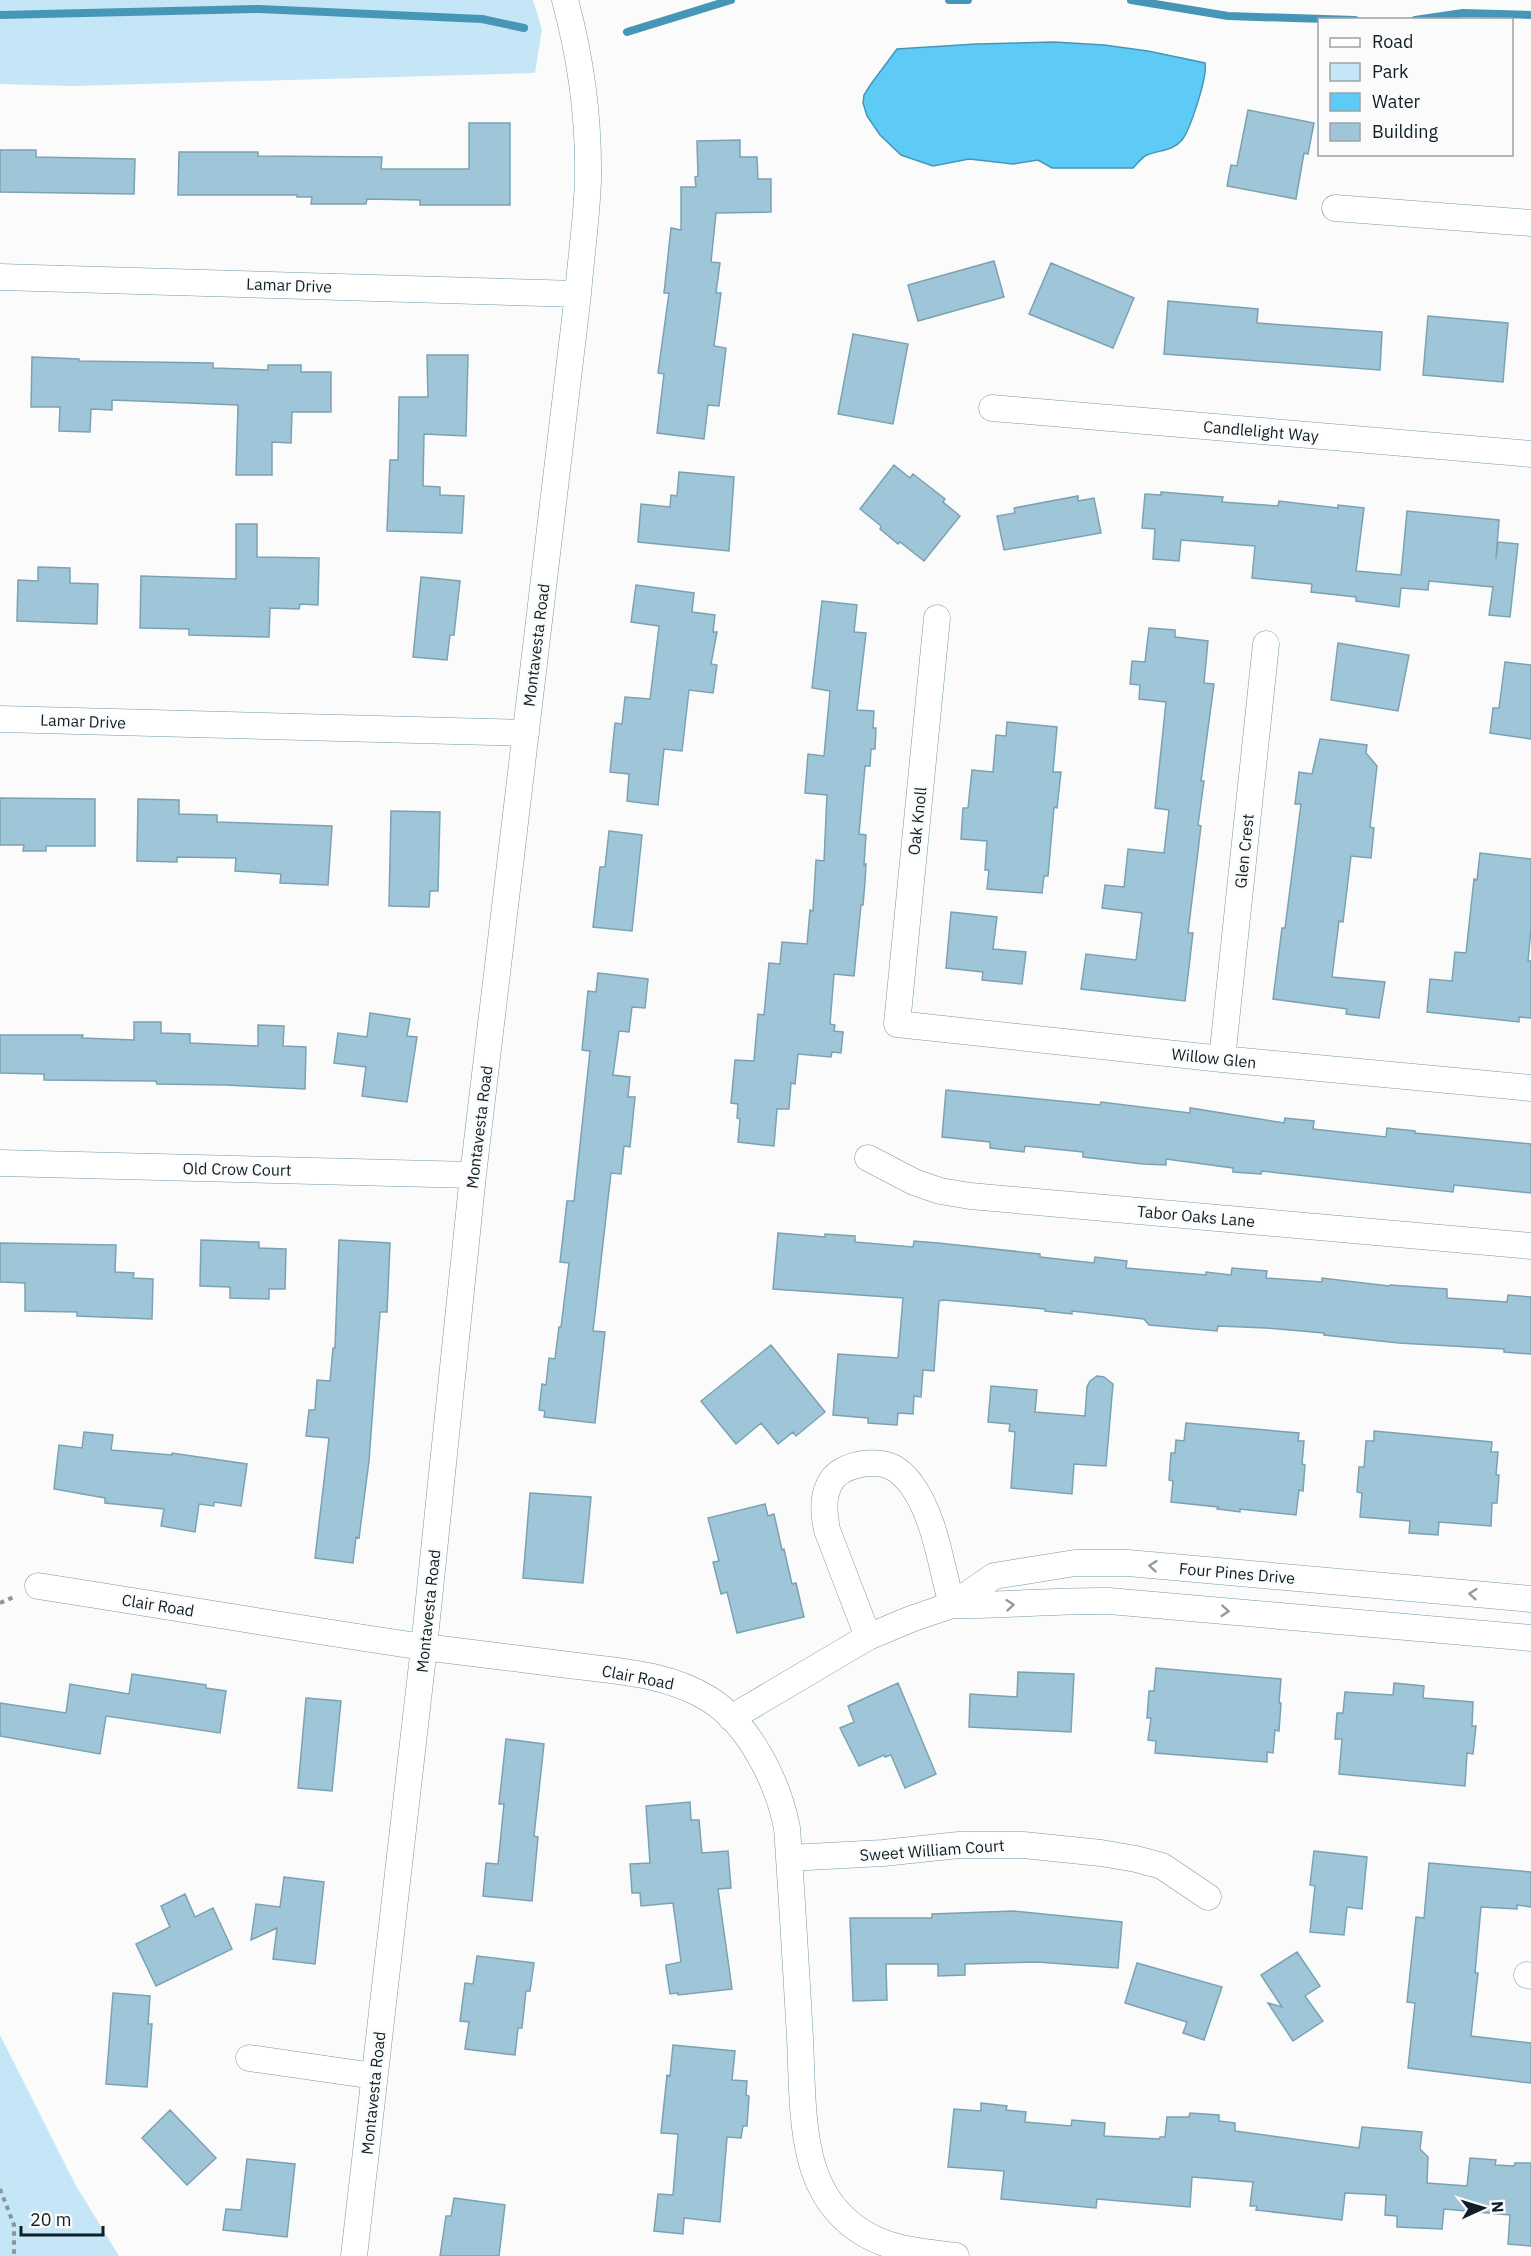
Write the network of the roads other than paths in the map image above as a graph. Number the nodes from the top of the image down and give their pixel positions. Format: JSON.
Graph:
{"nodes":[{"id":1,"x":565,"y":0,"type":"edge"},
{"id":2,"x":1335,"y":208,"type":"dead end"},
{"id":3,"x":1531,"y":223,"type":"edge"},
{"id":4,"x":0,"y":277,"type":"edge"},
{"id":5,"x":578,"y":294,"type":"junction"},
{"id":6,"x":992,"y":408,"type":"dead end"},
{"id":7,"x":1531,"y":454,"type":"edge"},
{"id":8,"x":937,"y":618,"type":"dead end"},
{"id":9,"x":1266,"y":644,"type":"dead end"},
{"id":10,"x":0,"y":718,"type":"edge"},
{"id":11,"x":526,"y":733,"type":"junction"},
{"id":12,"x":897,"y":1024,"type":"joint"},
{"id":13,"x":1222,"y":1059,"type":"junction"},
{"id":14,"x":1531,"y":1088,"type":"edge"},
{"id":15,"x":868,"y":1158,"type":"dead end"},
{"id":16,"x":0,"y":1163,"type":"edge"},
{"id":17,"x":473,"y":1174,"type":"junction"},
{"id":18,"x":1531,"y":1246,"type":"edge"},
{"id":19,"x":38,"y":1586,"type":"dead end"},
{"id":20,"x":1531,"y":1599,"type":"edge"},
{"id":21,"x":952,"y":1605,"type":"junction"},
{"id":22,"x":868,"y":1638,"type":"junction"},
{"id":23,"x":1531,"y":1638,"type":"edge"},
{"id":24,"x":424,"y":1647,"type":"junction"},
{"id":25,"x":731,"y":1718,"type":"junction"},
{"id":26,"x":789,"y":1858,"type":"junction"},
{"id":27,"x":1208,"y":1897,"type":"dead end"},
{"id":28,"x":249,"y":2058,"type":"dead end"},
{"id":29,"x":374,"y":2076,"type":"junction"},
{"id":30,"x":354,"y":2256,"type":"edge"},
{"id":31,"x":956,"y":2256,"type":"edge"}],
"edges":[{"from":1,"to":5,"type":"street","name":"Montavesta Road"},
{"from":2,"to":3,"type":"street"},
{"from":4,"to":5,"type":"street","name":"Lamar Drive"},
{"from":5,"to":11,"type":"street","name":"Montavesta Road"},
{"from":6,"to":7,"type":"street","name":"Candlelight Way"},
{"from":8,"to":12,"type":"street","name":"Oak Knoll"},
{"from":9,"to":13,"type":"street","name":"Glen Crest"},
{"from":10,"to":11,"type":"street","name":"Lamar Drive"},
{"from":11,"to":17,"type":"street","name":"Montavesta Road"},
{"from":12,"to":13,"type":"street","name":"Willow Glen"},
{"from":13,"to":14,"type":"street","name":"Willow Glen"},
{"from":15,"to":18,"type":"street","name":"Tabor Oaks Lane"},
{"from":16,"to":17,"type":"street","name":"Old Crow Court"},
{"from":17,"to":24,"type":"street","name":"Montavesta Road"},
{"from":19,"to":24,"type":"street","name":"Clair Road"},
{"from":20,"to":21,"type":"street","name":"Four Pines Drive","one_way":true},
{"from":21,"to":22,"type":"street","name":"Four Pines Drive"},
{"from":21,"to":22,"type":"street"},
{"from":21,"to":23,"type":"street","name":"Four Pines Drive","one_way":true},
{"from":22,"to":25,"type":"street","name":"Four Pines Drive"},
{"from":24,"to":25,"type":"street","name":"Clair Road"},
{"from":24,"to":29,"type":"street","name":"Montavesta Road"},
{"from":25,"to":26,"type":"street","name":"Clair Road"},
{"from":26,"to":27,"type":"street","name":"Sweet William Court"},
{"from":26,"to":31,"type":"street","name":"Clair Road"},
{"from":28,"to":29,"type":"street"},
{"from":29,"to":30,"type":"street","name":"Montavesta Road"}]}
